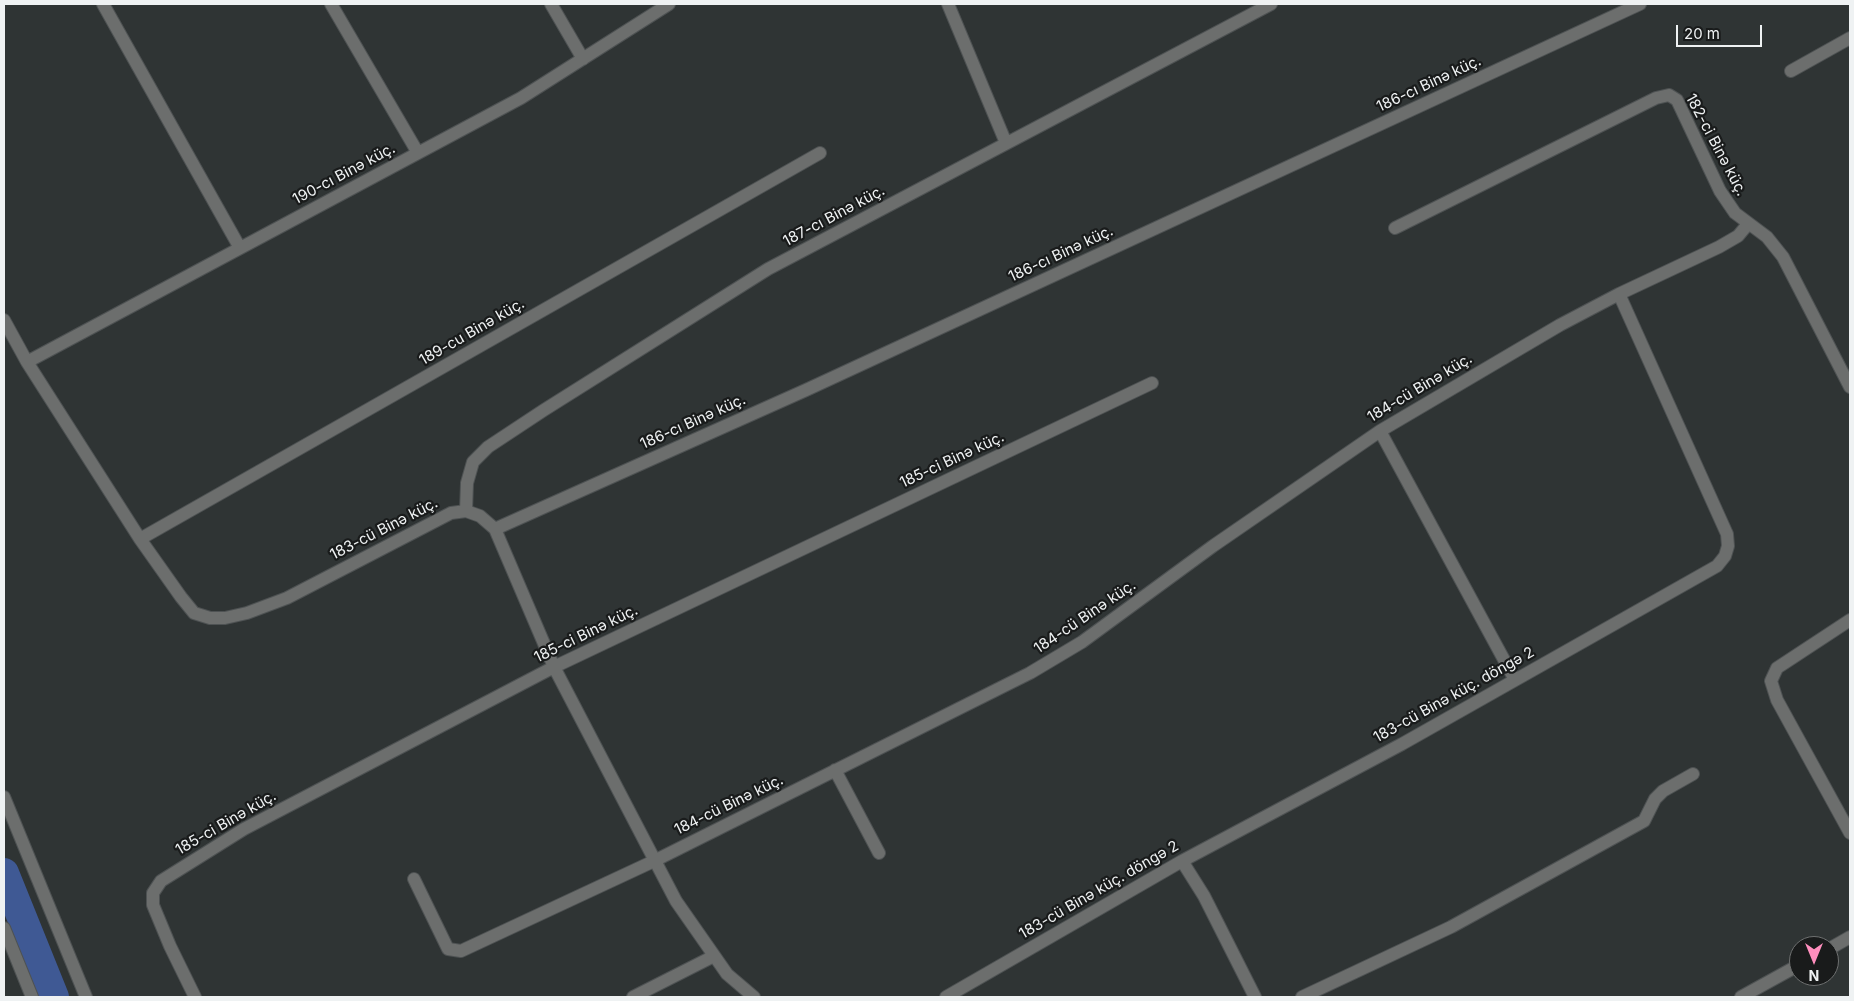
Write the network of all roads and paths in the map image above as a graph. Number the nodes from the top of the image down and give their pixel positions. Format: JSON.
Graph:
{"nodes":[{"id":1,"x":103,"y":4,"type":"edge"},
{"id":2,"x":331,"y":4,"type":"edge"},
{"id":3,"x":551,"y":4,"type":"edge"},
{"id":4,"x":669,"y":4,"type":"edge"},
{"id":5,"x":948,"y":4,"type":"edge"},
{"id":6,"x":1271,"y":4,"type":"edge"},
{"id":7,"x":1640,"y":4,"type":"edge"},
{"id":8,"x":1850,"y":38,"type":"edge"},
{"id":9,"x":583,"y":59,"type":"junction"},
{"id":10,"x":1791,"y":71,"type":"dead end"},
{"id":11,"x":1006,"y":143,"type":"junction"},
{"id":12,"x":418,"y":153,"type":"junction"},
{"id":13,"x":820,"y":153,"type":"dead end"},
{"id":14,"x":1748,"y":224,"type":"junction"},
{"id":15,"x":1395,"y":228,"type":"dead end"},
{"id":16,"x":240,"y":248,"type":"junction"},
{"id":17,"x":1619,"y":294,"type":"junction"},
{"id":18,"x":4,"y":320,"type":"edge"},
{"id":19,"x":28,"y":362,"type":"junction"},
{"id":20,"x":1152,"y":383,"type":"dead end"},
{"id":21,"x":1850,"y":388,"type":"edge"},
{"id":22,"x":1380,"y":431,"type":"junction"},
{"id":23,"x":466,"y":512,"type":"junction"},
{"id":24,"x":495,"y":529,"type":"junction"},
{"id":25,"x":140,"y":539,"type":"junction"},
{"id":26,"x":1850,"y":620,"type":"edge"},
{"id":27,"x":554,"y":667,"type":"junction"},
{"id":28,"x":1516,"y":680,"type":"junction"},
{"id":29,"x":835,"y":770,"type":"junction"},
{"id":30,"x":1693,"y":774,"type":"dead end"},
{"id":31,"x":4,"y":797,"type":"edge"},
{"id":32,"x":1850,"y":833,"type":"edge"},
{"id":33,"x":879,"y":853,"type":"dead end"},
{"id":34,"x":654,"y":860,"type":"junction"},
{"id":35,"x":1182,"y":861,"type":"junction"},
{"id":36,"x":414,"y":879,"type":"dead end"},
{"id":37,"x":4,"y":928,"type":"edge"},
{"id":38,"x":1850,"y":937,"type":"edge"},
{"id":39,"x":1839,"y":943,"type":"edge"},
{"id":40,"x":714,"y":956,"type":"junction"},
{"id":41,"x":1789,"y":971,"type":"edge"},
{"id":42,"x":32,"y":997,"type":"edge"},
{"id":43,"x":86,"y":997,"type":"edge"},
{"id":44,"x":195,"y":997,"type":"edge"},
{"id":45,"x":633,"y":997,"type":"edge"},
{"id":46,"x":754,"y":997,"type":"edge"},
{"id":47,"x":946,"y":997,"type":"edge"},
{"id":48,"x":1255,"y":997,"type":"edge"},
{"id":49,"x":1302,"y":997,"type":"edge"},
{"id":50,"x":1741,"y":997,"type":"edge"}],
"edges":[{"from":1,"to":16,"type":"street"},
{"from":2,"to":12,"type":"street"},
{"from":3,"to":9,"type":"street"},
{"from":4,"to":9,"type":"street","name":"190-cı Binə küç."},
{"from":5,"to":11,"type":"street"},
{"from":6,"to":11,"type":"street","name":"187-cı Binə küç."},
{"from":7,"to":24,"type":"street","name":"186-cı Binə küç."},
{"from":8,"to":10,"type":"street"},
{"from":9,"to":12,"type":"street","name":"190-cı Binə küç."},
{"from":11,"to":23,"type":"street","name":"187-cı Binə küç."},
{"from":12,"to":16,"type":"street","name":"190-cı Binə küç."},
{"from":13,"to":25,"type":"street","name":"189-cu Binə küç."},
{"from":14,"to":15,"type":"street","name":"182-ci Binə küç."},
{"from":14,"to":17,"type":"street","name":"184-cü Binə küç."},
{"from":14,"to":21,"type":"street","name":"182-ci Binə küç."},
{"from":16,"to":19,"type":"street","name":"190-cı Binə küç."},
{"from":17,"to":22,"type":"street","name":"184-cü Binə küç."},
{"from":17,"to":28,"type":"street","name":"183-cü Binə küç. döngə 2"},
{"from":18,"to":19,"type":"street","name":"183-cü Binə küç."},
{"from":19,"to":25,"type":"street","name":"183-cü Binə küç."},
{"from":20,"to":27,"type":"street","name":"185-ci Binə küç."},
{"from":22,"to":28,"type":"street"},
{"from":22,"to":29,"type":"street","name":"184-cü Binə küç."},
{"from":23,"to":24,"type":"street"},
{"from":23,"to":25,"type":"street","name":"183-cü Binə küç."},
{"from":24,"to":27,"type":"street"},
{"from":26,"to":32,"type":"street"},
{"from":27,"to":34,"type":"street"},
{"from":27,"to":44,"type":"street","name":"185-ci Binə küç."},
{"from":28,"to":35,"type":"street","name":"183-cü Binə küç. döngə 2"},
{"from":29,"to":33,"type":"street"},
{"from":29,"to":34,"type":"street","name":"184-cü Binə küç."},
{"from":30,"to":49,"type":"street"},
{"from":31,"to":43,"type":"street"},
{"from":34,"to":36,"type":"street","name":"184-cü Binə küç."},
{"from":34,"to":40,"type":"street"},
{"from":35,"to":47,"type":"street","name":"183-cü Binə küç. döngə 2"},
{"from":35,"to":48,"type":"street"},
{"from":37,"to":42,"type":"street"},
{"from":38,"to":39,"type":"street"},
{"from":40,"to":45,"type":"street"},
{"from":40,"to":46,"type":"street"},
{"from":41,"to":50,"type":"street"}]}
